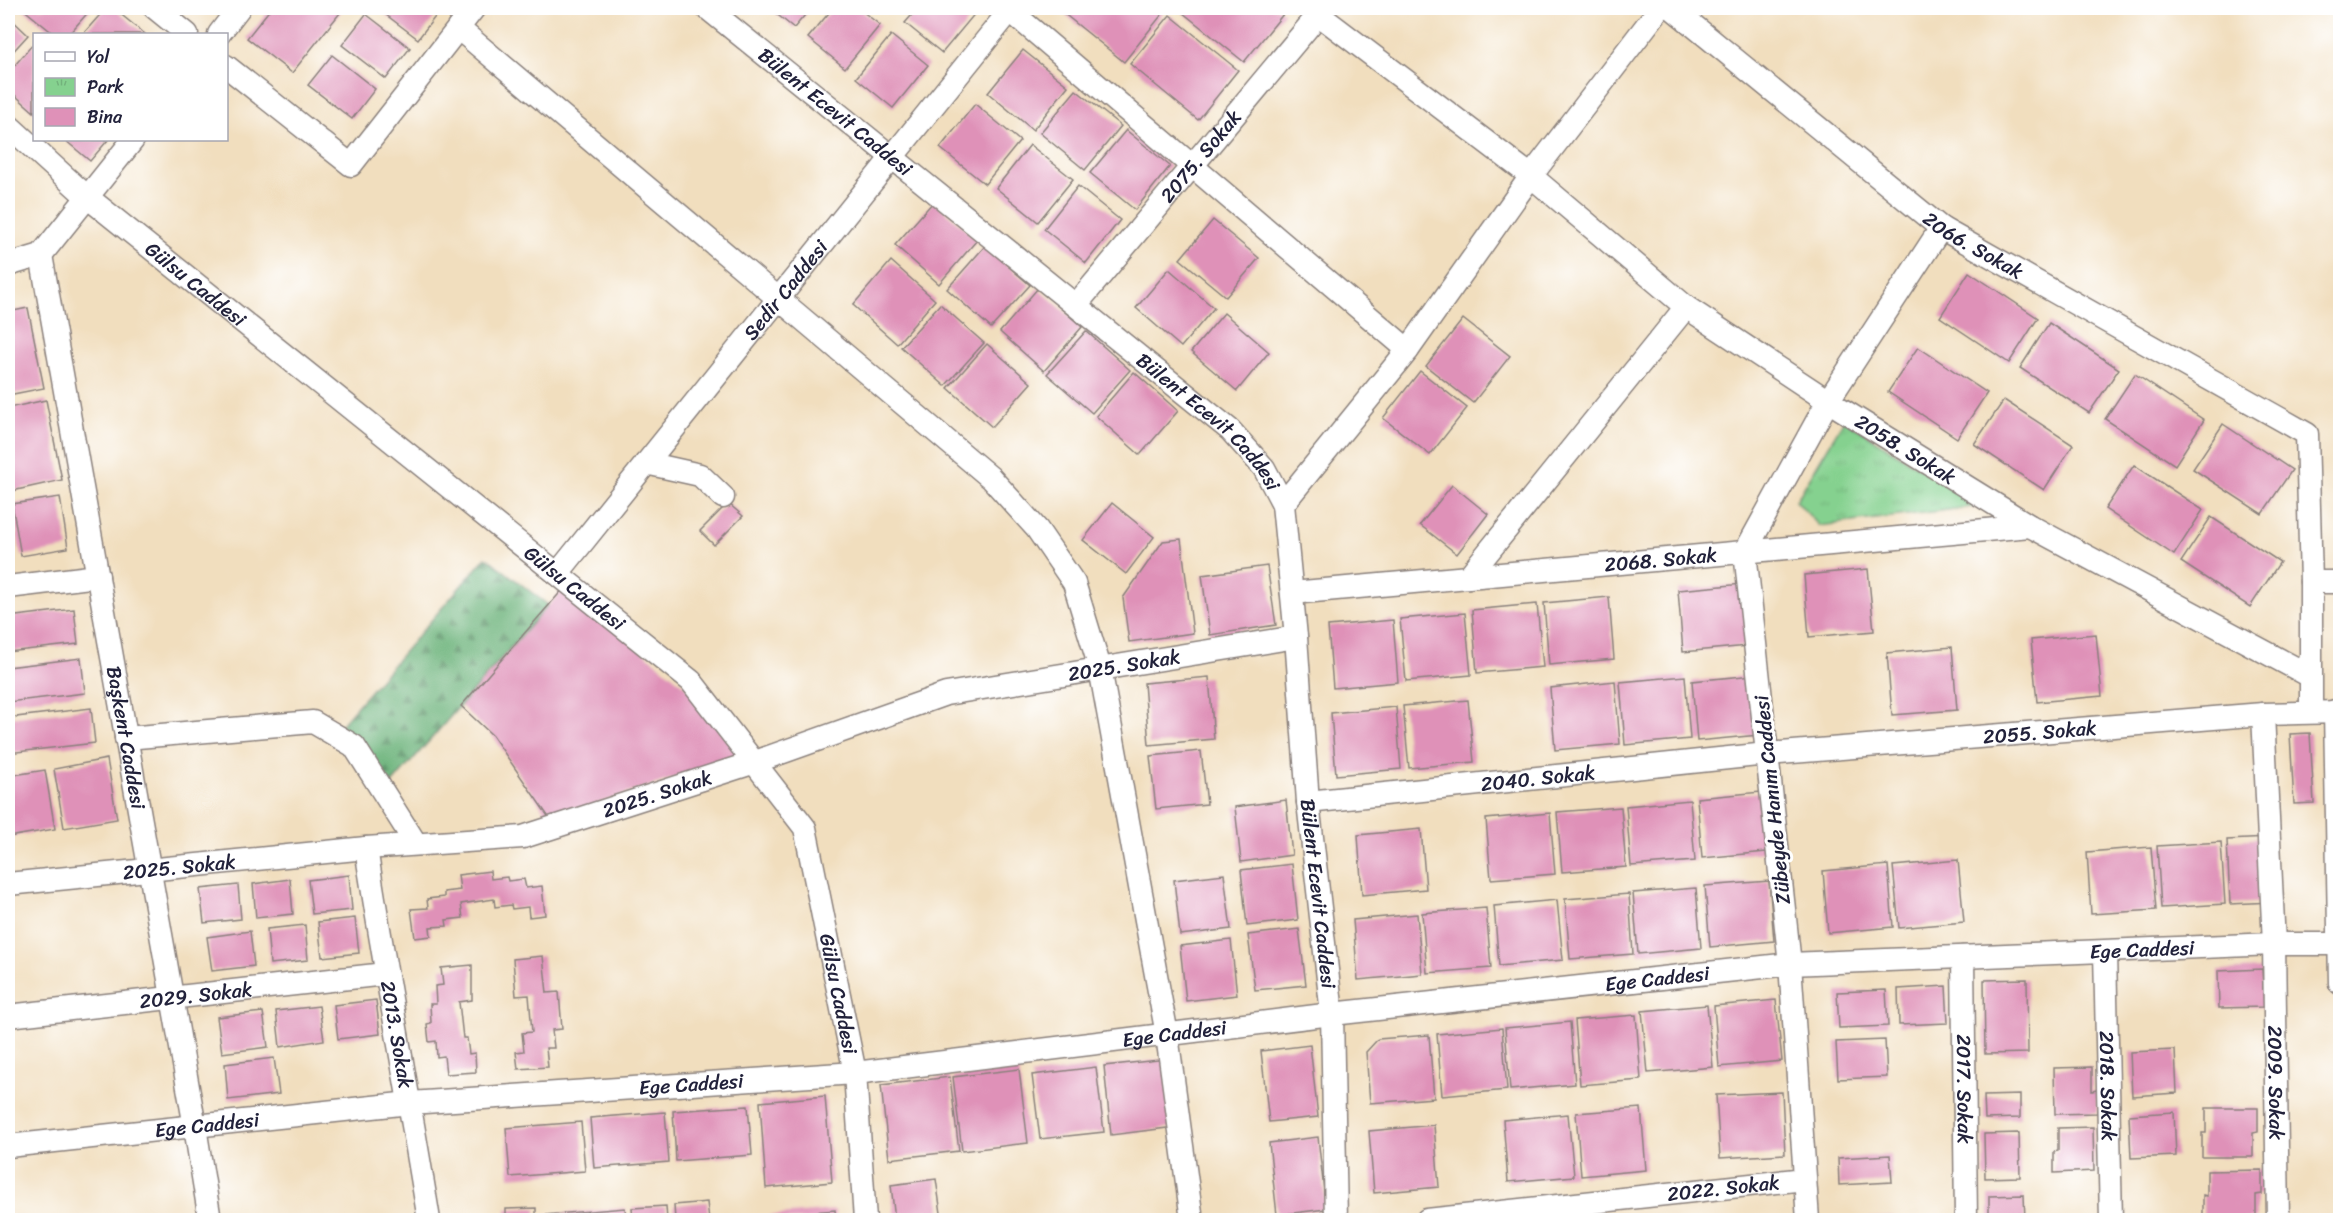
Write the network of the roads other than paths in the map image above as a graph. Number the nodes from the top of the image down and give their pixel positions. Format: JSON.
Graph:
{"nodes":[{"id":1,"x":154,"y":8,"type":"edge"},
{"id":2,"x":239,"y":8,"type":"edge"},
{"id":3,"x":474,"y":8,"type":"edge"},
{"id":4,"x":707,"y":8,"type":"edge"},
{"id":5,"x":1009,"y":8,"type":"edge"},
{"id":6,"x":1659,"y":8,"type":"edge"},
{"id":7,"x":1672,"y":8,"type":"edge"},
{"id":8,"x":1317,"y":10,"type":"edge"},
{"id":9,"x":458,"y":28,"type":"junction"},
{"id":10,"x":187,"y":33,"type":"edge"},
{"id":11,"x":220,"y":33,"type":"edge"},
{"id":12,"x":228,"y":68,"type":"edge"},
{"id":13,"x":8,"y":125,"type":"edge"},
{"id":14,"x":132,"y":141,"type":"edge"},
{"id":15,"x":893,"y":157,"type":"junction"},
{"id":16,"x":1191,"y":166,"type":"junction"},
{"id":17,"x":1531,"y":176,"type":"junction"},
{"id":18,"x":86,"y":196,"type":"junction"},
{"id":19,"x":1941,"y":228,"type":"junction"},
{"id":20,"x":41,"y":255,"type":"junction"},
{"id":21,"x":8,"y":265,"type":"edge"},
{"id":22,"x":779,"y":298,"type":"junction"},
{"id":23,"x":1076,"y":305,"type":"junction"},
{"id":24,"x":1686,"y":307,"type":"junction"},
{"id":25,"x":1408,"y":350,"type":"junction"},
{"id":26,"x":1828,"y":401,"type":"junction"},
{"id":27,"x":646,"y":464,"type":"junction"},
{"id":28,"x":723,"y":497,"type":"dead end"},
{"id":29,"x":1283,"y":504,"type":"junction"},
{"id":30,"x":2030,"y":526,"type":"junction"},
{"id":31,"x":1745,"y":552,"type":"junction"},
{"id":32,"x":558,"y":573,"type":"junction"},
{"id":33,"x":98,"y":576,"type":"junction"},
{"id":34,"x":1468,"y":577,"type":"junction"},
{"id":35,"x":2311,"y":582,"type":"junction"},
{"id":36,"x":2340,"y":582,"type":"edge"},
{"id":37,"x":8,"y":587,"type":"edge"},
{"id":38,"x":1292,"y":593,"type":"junction"},
{"id":39,"x":1296,"y":637,"type":"junction"},
{"id":40,"x":1100,"y":668,"type":"junction"},
{"id":41,"x":2310,"y":676,"type":"junction"},
{"id":42,"x":2338,"y":711,"type":"edge"},
{"id":43,"x":2311,"y":712,"type":"junction"},
{"id":44,"x":2263,"y":714,"type":"junction"},
{"id":45,"x":126,"y":738,"type":"junction"},
{"id":46,"x":1767,"y":754,"type":"junction"},
{"id":47,"x":755,"y":762,"type":"junction"},
{"id":48,"x":1308,"y":802,"type":"junction"},
{"id":49,"x":416,"y":844,"type":"junction"},
{"id":50,"x":366,"y":848,"type":"junction"},
{"id":51,"x":150,"y":870,"type":"junction"},
{"id":52,"x":8,"y":884,"type":"edge"},
{"id":53,"x":2274,"y":944,"type":"junction"},
{"id":54,"x":2340,"y":944,"type":"edge"},
{"id":55,"x":2105,"y":952,"type":"junction"},
{"id":56,"x":1963,"y":957,"type":"junction"},
{"id":57,"x":1790,"y":964,"type":"junction"},
{"id":58,"x":385,"y":974,"type":"junction"},
{"id":59,"x":2340,"y":983,"type":"edge"},
{"id":60,"x":172,"y":998,"type":"junction"},
{"id":61,"x":1332,"y":1014,"type":"junction"},
{"id":62,"x":8,"y":1016,"type":"edge"},
{"id":63,"x":1167,"y":1035,"type":"junction"},
{"id":64,"x":855,"y":1073,"type":"junction"},
{"id":65,"x":410,"y":1103,"type":"junction"},
{"id":66,"x":195,"y":1127,"type":"junction"},
{"id":67,"x":8,"y":1146,"type":"edge"},
{"id":68,"x":1805,"y":1179,"type":"junction"},
{"id":69,"x":1440,"y":1220,"type":"edge"},
{"id":70,"x":210,"y":1221,"type":"edge"},
{"id":71,"x":429,"y":1221,"type":"edge"},
{"id":72,"x":865,"y":1221,"type":"edge"},
{"id":73,"x":1192,"y":1221,"type":"edge"},
{"id":74,"x":1336,"y":1221,"type":"edge"},
{"id":75,"x":1808,"y":1221,"type":"edge"},
{"id":76,"x":1966,"y":1221,"type":"edge"},
{"id":77,"x":2111,"y":1221,"type":"edge"},
{"id":78,"x":2278,"y":1221,"type":"edge"}],
"edges":[{"from":1,"to":10,"type":"street"},
{"from":2,"to":11,"type":"street"},
{"from":3,"to":9,"type":"street"},
{"from":4,"to":15,"type":"street","name":"Bülent Ecevit Caddesi"},
{"from":5,"to":15,"type":"street","name":"Sedir Caddesi"},
{"from":5,"to":16,"type":"street"},
{"from":6,"to":17,"type":"street"},
{"from":7,"to":19,"type":"street","name":"2066. Sokak"},
{"from":8,"to":16,"type":"street","name":"2075. Sokak"},
{"from":8,"to":17,"type":"street","name":"2058. Sokak"},
{"from":9,"to":12,"type":"street"},
{"from":9,"to":22,"type":"street"},
{"from":13,"to":18,"type":"street","name":"Gülsu Caddesi"},
{"from":14,"to":18,"type":"street"},
{"from":15,"to":22,"type":"street","name":"Sedir Caddesi"},
{"from":15,"to":23,"type":"street","name":"Bülent Ecevit Caddesi"},
{"from":16,"to":23,"type":"street","name":"2075. Sokak"},
{"from":16,"to":25,"type":"street"},
{"from":17,"to":24,"type":"street","name":"2058. Sokak"},
{"from":17,"to":25,"type":"street"},
{"from":18,"to":20,"type":"street"},
{"from":18,"to":32,"type":"street","name":"Gülsu Caddesi"},
{"from":19,"to":26,"type":"street"},
{"from":19,"to":35,"type":"street","name":"2066. Sokak"},
{"from":20,"to":21,"type":"street"},
{"from":20,"to":33,"type":"street","name":"Başkent Caddesi"},
{"from":22,"to":27,"type":"street","name":"Sedir Caddesi"},
{"from":22,"to":40,"type":"street"},
{"from":23,"to":29,"type":"street","name":"Bülent Ecevit Caddesi"},
{"from":24,"to":26,"type":"street","name":"2058. Sokak"},
{"from":24,"to":34,"type":"street"},
{"from":25,"to":29,"type":"street"},
{"from":26,"to":30,"type":"street","name":"2058. Sokak"},
{"from":26,"to":31,"type":"street"},
{"from":27,"to":28,"type":"street"},
{"from":27,"to":32,"type":"street","name":"Sedir Caddesi"},
{"from":29,"to":38,"type":"street","name":"Bülent Ecevit Caddesi"},
{"from":30,"to":31,"type":"street","name":"2068. Sokak"},
{"from":30,"to":41,"type":"street","name":"2058. Sokak"},
{"from":31,"to":34,"type":"street","name":"2068. Sokak"},
{"from":31,"to":46,"type":"street","name":"Zübeyde Hanım Caddesi"},
{"from":32,"to":47,"type":"street","name":"Gülsu Caddesi"},
{"from":33,"to":37,"type":"street"},
{"from":33,"to":45,"type":"street","name":"Başkent Caddesi"},
{"from":34,"to":38,"type":"street","name":"2068. Sokak"},
{"from":35,"to":36,"type":"street"},
{"from":35,"to":41,"type":"street"},
{"from":38,"to":39,"type":"street","name":"Bülent Ecevit Caddesi"},
{"from":39,"to":40,"type":"street","name":"2025. Sokak"},
{"from":39,"to":48,"type":"street","name":"Bülent Ecevit Caddesi"},
{"from":40,"to":47,"type":"street","name":"2025. Sokak"},
{"from":40,"to":63,"type":"street"},
{"from":41,"to":43,"type":"street"},
{"from":42,"to":43,"type":"street","name":"2055. Sokak"},
{"from":42,"to":54,"type":"street"},
{"from":43,"to":44,"type":"street","name":"2055. Sokak"},
{"from":44,"to":46,"type":"street","name":"2055. Sokak"},
{"from":44,"to":53,"type":"street","name":"2009. Sokak"},
{"from":45,"to":49,"type":"street"},
{"from":45,"to":51,"type":"street","name":"Başkent Caddesi"},
{"from":46,"to":48,"type":"street","name":"2040. Sokak"},
{"from":46,"to":57,"type":"street","name":"Zübeyde Hanım Caddesi"},
{"from":47,"to":49,"type":"street","name":"2025. Sokak"},
{"from":47,"to":64,"type":"street","name":"Gülsu Caddesi"},
{"from":48,"to":61,"type":"street","name":"Bülent Ecevit Caddesi"},
{"from":49,"to":50,"type":"street","name":"2025. Sokak"},
{"from":50,"to":51,"type":"street","name":"2025. Sokak"},
{"from":50,"to":58,"type":"street","name":"2013. Sokak"},
{"from":51,"to":52,"type":"street","name":"2025. Sokak"},
{"from":51,"to":60,"type":"street","name":"Başkent Caddesi"},
{"from":53,"to":54,"type":"street","name":"Ege Caddesi"},
{"from":53,"to":55,"type":"street","name":"Ege Caddesi"},
{"from":53,"to":78,"type":"street","name":"2009. Sokak"},
{"from":54,"to":59,"type":"street"},
{"from":55,"to":56,"type":"street","name":"Ege Caddesi"},
{"from":55,"to":77,"type":"street","name":"2018. Sokak"},
{"from":56,"to":57,"type":"street","name":"Ege Caddesi"},
{"from":56,"to":76,"type":"street","name":"2017. Sokak"},
{"from":57,"to":61,"type":"street","name":"Ege Caddesi"},
{"from":57,"to":68,"type":"street","name":"Zübeyde Hanım Caddesi"},
{"from":58,"to":60,"type":"street","name":"2029. Sokak"},
{"from":58,"to":65,"type":"street","name":"2013. Sokak"},
{"from":60,"to":62,"type":"street","name":"2029. Sokak"},
{"from":60,"to":66,"type":"street","name":"Başkent Caddesi"},
{"from":61,"to":63,"type":"street","name":"Ege Caddesi"},
{"from":61,"to":74,"type":"street","name":"Bülent Ecevit Caddesi"},
{"from":63,"to":64,"type":"street","name":"Ege Caddesi"},
{"from":63,"to":73,"type":"street"},
{"from":64,"to":65,"type":"street","name":"Ege Caddesi"},
{"from":64,"to":72,"type":"street","name":"Gülsu Caddesi"},
{"from":65,"to":66,"type":"street","name":"Ege Caddesi"},
{"from":65,"to":71,"type":"street","name":"2013. Sokak"},
{"from":66,"to":67,"type":"street","name":"Ege Caddesi"},
{"from":66,"to":70,"type":"street","name":"Başkent Caddesi"},
{"from":68,"to":69,"type":"street","name":"2022. Sokak"},
{"from":68,"to":75,"type":"street","name":"Zübeyde Hanım Caddesi"}]}
